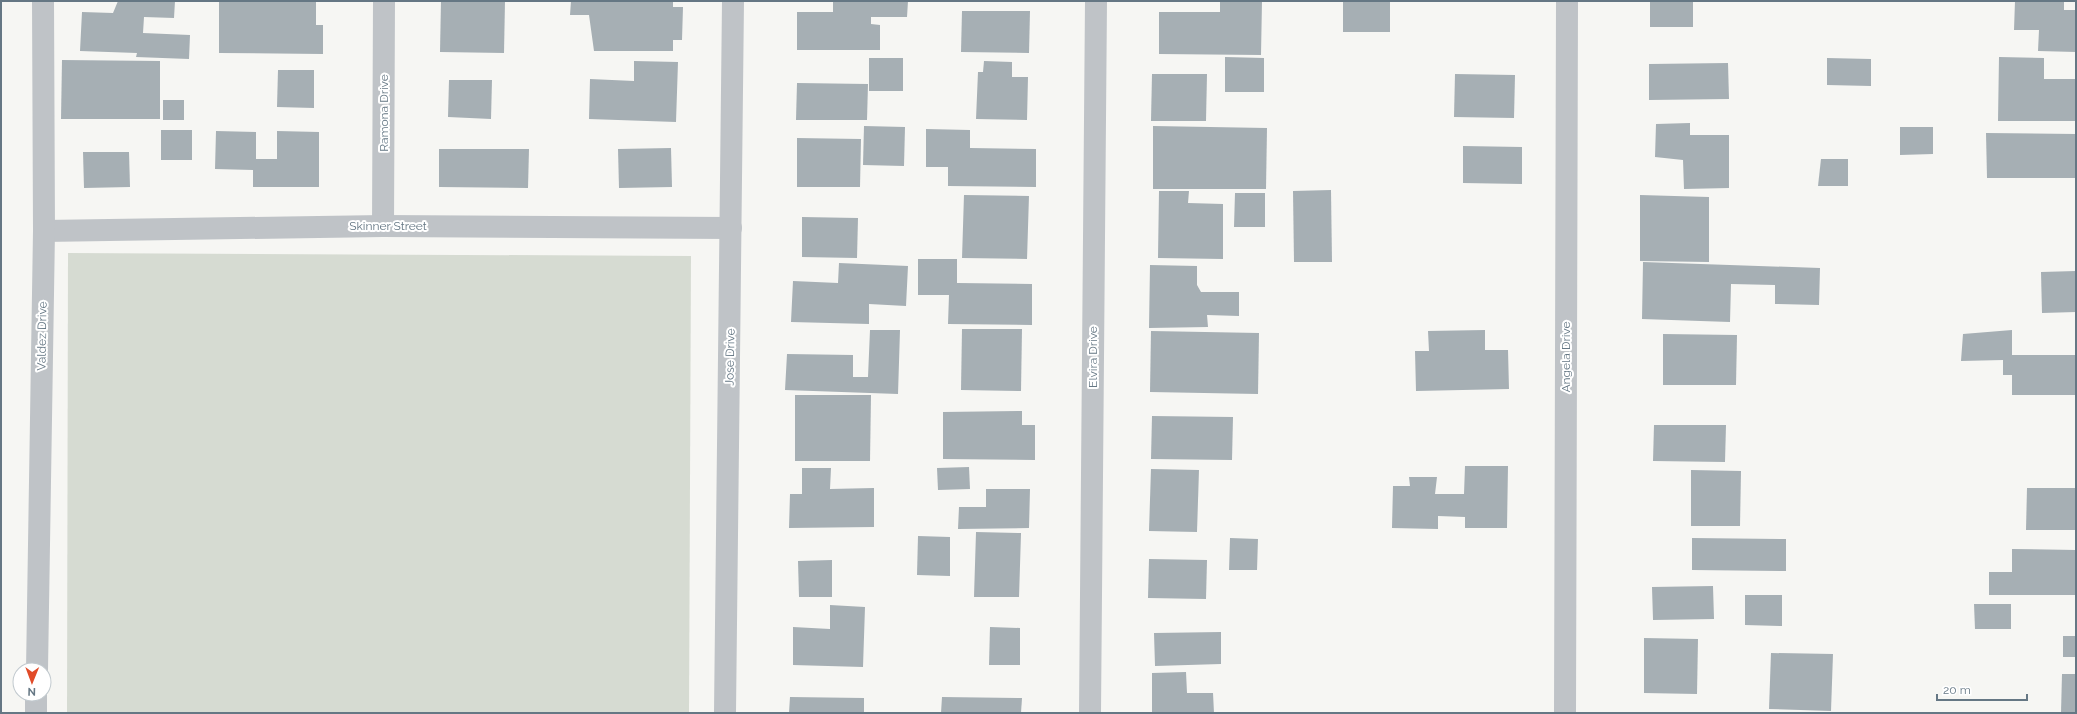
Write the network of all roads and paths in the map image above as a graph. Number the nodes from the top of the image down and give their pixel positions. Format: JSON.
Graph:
{"nodes":[{"id":1,"x":43,"y":1,"type":"edge"},
{"id":2,"x":384,"y":1,"type":"edge"},
{"id":3,"x":733,"y":1,"type":"edge"},
{"id":4,"x":1096,"y":1,"type":"edge"},
{"id":5,"x":1567,"y":1,"type":"edge"},
{"id":6,"x":383,"y":226,"type":"junction"},
{"id":7,"x":732,"y":228,"type":"junction"},
{"id":8,"x":44,"y":231,"type":"junction"},
{"id":9,"x":37,"y":662,"type":"edge"},
{"id":10,"x":36,"y":702,"type":"edge"},
{"id":11,"x":36,"y":713,"type":"edge"},
{"id":12,"x":725,"y":713,"type":"edge"},
{"id":13,"x":1090,"y":713,"type":"edge"},
{"id":14,"x":1565,"y":713,"type":"edge"}],
"edges":[{"from":1,"to":8,"type":"street","name":"Valdez Drive"},
{"from":2,"to":6,"type":"street","name":"Ramona Drive"},
{"from":3,"to":7,"type":"street","name":"Jose Drive"},
{"from":4,"to":13,"type":"street","name":"Elvira Drive"},
{"from":5,"to":14,"type":"street","name":"Angela Drive"},
{"from":6,"to":7,"type":"street","name":"Skinner Street"},
{"from":6,"to":8,"type":"street","name":"Skinner Street"},
{"from":7,"to":12,"type":"street","name":"Jose Drive"},
{"from":8,"to":9,"type":"street","name":"Valdez Drive"},
{"from":10,"to":11,"type":"street"}]}
